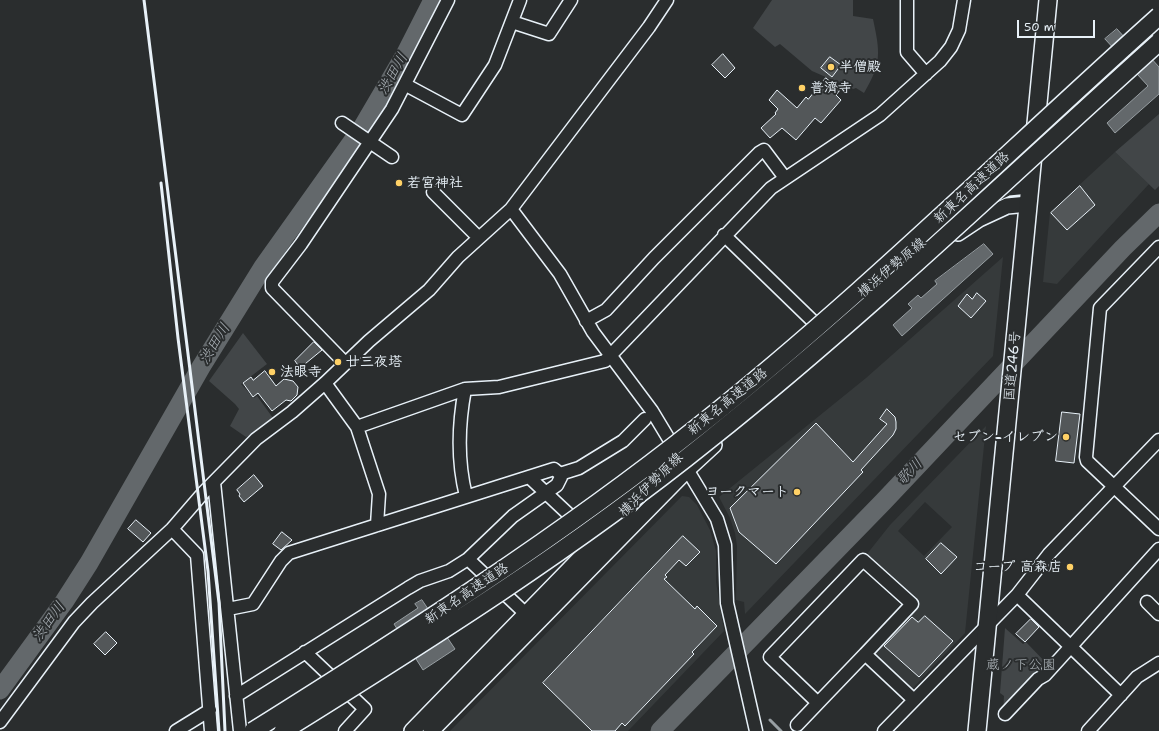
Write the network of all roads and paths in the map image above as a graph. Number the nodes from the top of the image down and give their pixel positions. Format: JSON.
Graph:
{"nodes":[{"id":1,"x":448,"y":0,"type":"edge"},
{"id":2,"x":520,"y":0,"type":"edge"},
{"id":3,"x":571,"y":0,"type":"edge"},
{"id":4,"x":667,"y":0,"type":"edge"},
{"id":5,"x":907,"y":0,"type":"edge"},
{"id":6,"x":964,"y":0,"type":"edge"},
{"id":7,"x":1048,"y":0,"type":"edge"},
{"id":8,"x":1159,"y":16,"type":"edge"},
{"id":9,"x":512,"y":22,"type":"junction"},
{"id":10,"x":1159,"y":42,"type":"edge"},
{"id":11,"x":926,"y":74,"type":"junction"},
{"id":12,"x":406,"y":85,"type":"junction"},
{"id":13,"x":342,"y":123,"type":"dead end"},
{"id":14,"x":369,"y":140,"type":"junction"},
{"id":15,"x":392,"y":157,"type":"dead end"},
{"id":16,"x":785,"y":178,"type":"junction"},
{"id":17,"x":1030,"y":186,"type":"junction"},
{"id":18,"x":434,"y":192,"type":"dead end"},
{"id":19,"x":1028,"y":204,"type":"junction"},
{"id":20,"x":511,"y":209,"type":"junction"},
{"id":21,"x":724,"y":235,"type":"junction"},
{"id":22,"x":479,"y":238,"type":"junction"},
{"id":23,"x":1159,"y":247,"type":"edge"},
{"id":24,"x":586,"y":321,"type":"junction"},
{"id":25,"x":821,"y":329,"type":"junction"},
{"id":26,"x":611,"y":356,"type":"junction"},
{"id":27,"x":345,"y":363,"type":"junction"},
{"id":28,"x":325,"y":383,"type":"junction"},
{"id":29,"x":465,"y":389,"type":"junction"},
{"id":30,"x":645,"y":419,"type":"dead end"},
{"id":31,"x":357,"y":427,"type":"junction"},
{"id":32,"x":1159,"y":440,"type":"edge"},
{"id":33,"x":680,"y":455,"type":"junction"},
{"id":34,"x":688,"y":469,"type":"junction"},
{"id":35,"x":560,"y":474,"type":"junction"},
{"id":36,"x":529,"y":477,"type":"junction"},
{"id":37,"x":214,"y":482,"type":"junction"},
{"id":38,"x":1114,"y":486,"type":"junction"},
{"id":39,"x":545,"y":493,"type":"junction"},
{"id":40,"x":466,"y":496,"type":"junction"},
{"id":41,"x":377,"y":525,"type":"junction"},
{"id":42,"x":172,"y":529,"type":"junction"},
{"id":43,"x":1159,"y":529,"type":"edge"},
{"id":44,"x":596,"y":541,"type":"junction"},
{"id":45,"x":1159,"y":549,"type":"edge"},
{"id":46,"x":468,"y":559,"type":"junction"},
{"id":47,"x":1017,"y":595,"type":"junction"},
{"id":48,"x":1147,"y":602,"type":"dead end"},
{"id":49,"x":228,"y":609,"type":"junction"},
{"id":50,"x":526,"y":614,"type":"junction"},
{"id":51,"x":1159,"y":614,"type":"edge"},
{"id":52,"x":987,"y":625,"type":"junction"},
{"id":53,"x":1071,"y":647,"type":"junction"},
{"id":54,"x":304,"y":652,"type":"junction"},
{"id":55,"x":864,"y":654,"type":"junction"},
{"id":56,"x":1159,"y":663,"type":"edge"},
{"id":57,"x":1121,"y":695,"type":"junction"},
{"id":58,"x":236,"y":696,"type":"junction"},
{"id":59,"x":914,"y":700,"type":"junction"},
{"id":60,"x":818,"y":703,"type":"junction"},
{"id":61,"x":210,"y":710,"type":"junction"},
{"id":62,"x":2,"y":713,"type":"edge"},
{"id":63,"x":1005,"y":714,"type":"dead end"},
{"id":64,"x":797,"y":724,"type":"dead end"},
{"id":65,"x":176,"y":731,"type":"edge"},
{"id":66,"x":211,"y":731,"type":"edge"},
{"id":67,"x":240,"y":731,"type":"edge"},
{"id":68,"x":253,"y":731,"type":"edge"},
{"id":69,"x":283,"y":731,"type":"edge"},
{"id":70,"x":345,"y":731,"type":"edge"},
{"id":71,"x":412,"y":731,"type":"edge"},
{"id":72,"x":432,"y":731,"type":"edge"},
{"id":73,"x":756,"y":731,"type":"edge"},
{"id":74,"x":884,"y":731,"type":"edge"},
{"id":75,"x":977,"y":731,"type":"edge"},
{"id":76,"x":1088,"y":731,"type":"edge"}],
"edges":[{"from":1,"to":12,"type":"street"},
{"from":2,"to":9,"type":"street"},
{"from":3,"to":9,"type":"street"},
{"from":4,"to":20,"type":"street"},
{"from":5,"to":11,"type":"street"},
{"from":6,"to":11,"type":"street"},
{"from":7,"to":17,"type":"highway","name":"国道246号"},
{"from":8,"to":68,"type":"highway","name":"新東名高速道路","bridge":true},
{"from":9,"to":12,"type":"street"},
{"from":10,"to":69,"type":"highway","name":"新東名高速道路","bridge":true},
{"from":11,"to":16,"type":"street"},
{"from":12,"to":14,"type":"street"},
{"from":13,"to":14,"type":"street"},
{"from":14,"to":15,"type":"street"},
{"from":14,"to":27,"type":"street"},
{"from":16,"to":21,"type":"street"},
{"from":16,"to":24,"type":"street"},
{"from":17,"to":19,"type":"highway","name":"国道246号"},
{"from":17,"to":25,"type":"main road","name":"横浜伊勢原線"},
{"from":18,"to":22,"type":"street"},
{"from":19,"to":34,"type":"main road","name":"横浜伊勢原線"},
{"from":19,"to":52,"type":"highway","name":"国道246号"},
{"from":20,"to":22,"type":"street"},
{"from":20,"to":24,"type":"street"},
{"from":21,"to":25,"type":"street"},
{"from":21,"to":26,"type":"street"},
{"from":22,"to":27,"type":"street"},
{"from":23,"to":38,"type":"street"},
{"from":24,"to":26,"type":"street"},
{"from":25,"to":33,"type":"main road","name":"横浜伊勢原線"},
{"from":26,"to":29,"type":"street"},
{"from":26,"to":33,"type":"street"},
{"from":27,"to":28,"type":"street"},
{"from":28,"to":31,"type":"street"},
{"from":28,"to":37,"type":"street"},
{"from":29,"to":31,"type":"street"},
{"from":29,"to":40,"type":"street"},
{"from":30,"to":35,"type":"street"},
{"from":31,"to":41,"type":"street"},
{"from":32,"to":38,"type":"street"},
{"from":33,"to":34,"type":"street"},
{"from":33,"to":44,"type":"main road","name":"横浜伊勢原線"},
{"from":34,"to":72,"type":"main road","name":"横浜伊勢原線"},
{"from":34,"to":73,"type":"street"},
{"from":35,"to":36,"type":"street"},
{"from":35,"to":39,"type":"street"},
{"from":36,"to":39,"type":"street"},
{"from":36,"to":40,"type":"street"},
{"from":37,"to":42,"type":"street"},
{"from":37,"to":49,"type":"street"},
{"from":38,"to":43,"type":"street"},
{"from":38,"to":47,"type":"street"},
{"from":39,"to":44,"type":"street"},
{"from":39,"to":46,"type":"street"},
{"from":40,"to":41,"type":"street"},
{"from":41,"to":49,"type":"street"},
{"from":42,"to":61,"type":"street"},
{"from":42,"to":62,"type":"street"},
{"from":44,"to":50,"type":"main road","name":"横浜伊勢原線"},
{"from":45,"to":53,"type":"street"},
{"from":46,"to":50,"type":"street"},
{"from":46,"to":54,"type":"street"},
{"from":47,"to":52,"type":"street"},
{"from":47,"to":53,"type":"street"},
{"from":48,"to":51,"type":"street"},
{"from":49,"to":58,"type":"street"},
{"from":50,"to":71,"type":"main road","name":"横浜伊勢原線"},
{"from":52,"to":59,"type":"street"},
{"from":52,"to":75,"type":"highway","name":"国道246号"},
{"from":53,"to":57,"type":"street"},
{"from":53,"to":63,"type":"street"},
{"from":54,"to":58,"type":"street"},
{"from":54,"to":70,"type":"street"},
{"from":55,"to":59,"type":"street"},
{"from":55,"to":60,"type":"street"},
{"from":55,"to":60,"type":"street"},
{"from":56,"to":57,"type":"street"},
{"from":57,"to":76,"type":"street"},
{"from":58,"to":67,"type":"street"},
{"from":59,"to":74,"type":"street"},
{"from":60,"to":64,"type":"street"},
{"from":61,"to":65,"type":"street"},
{"from":61,"to":66,"type":"street"}]}
